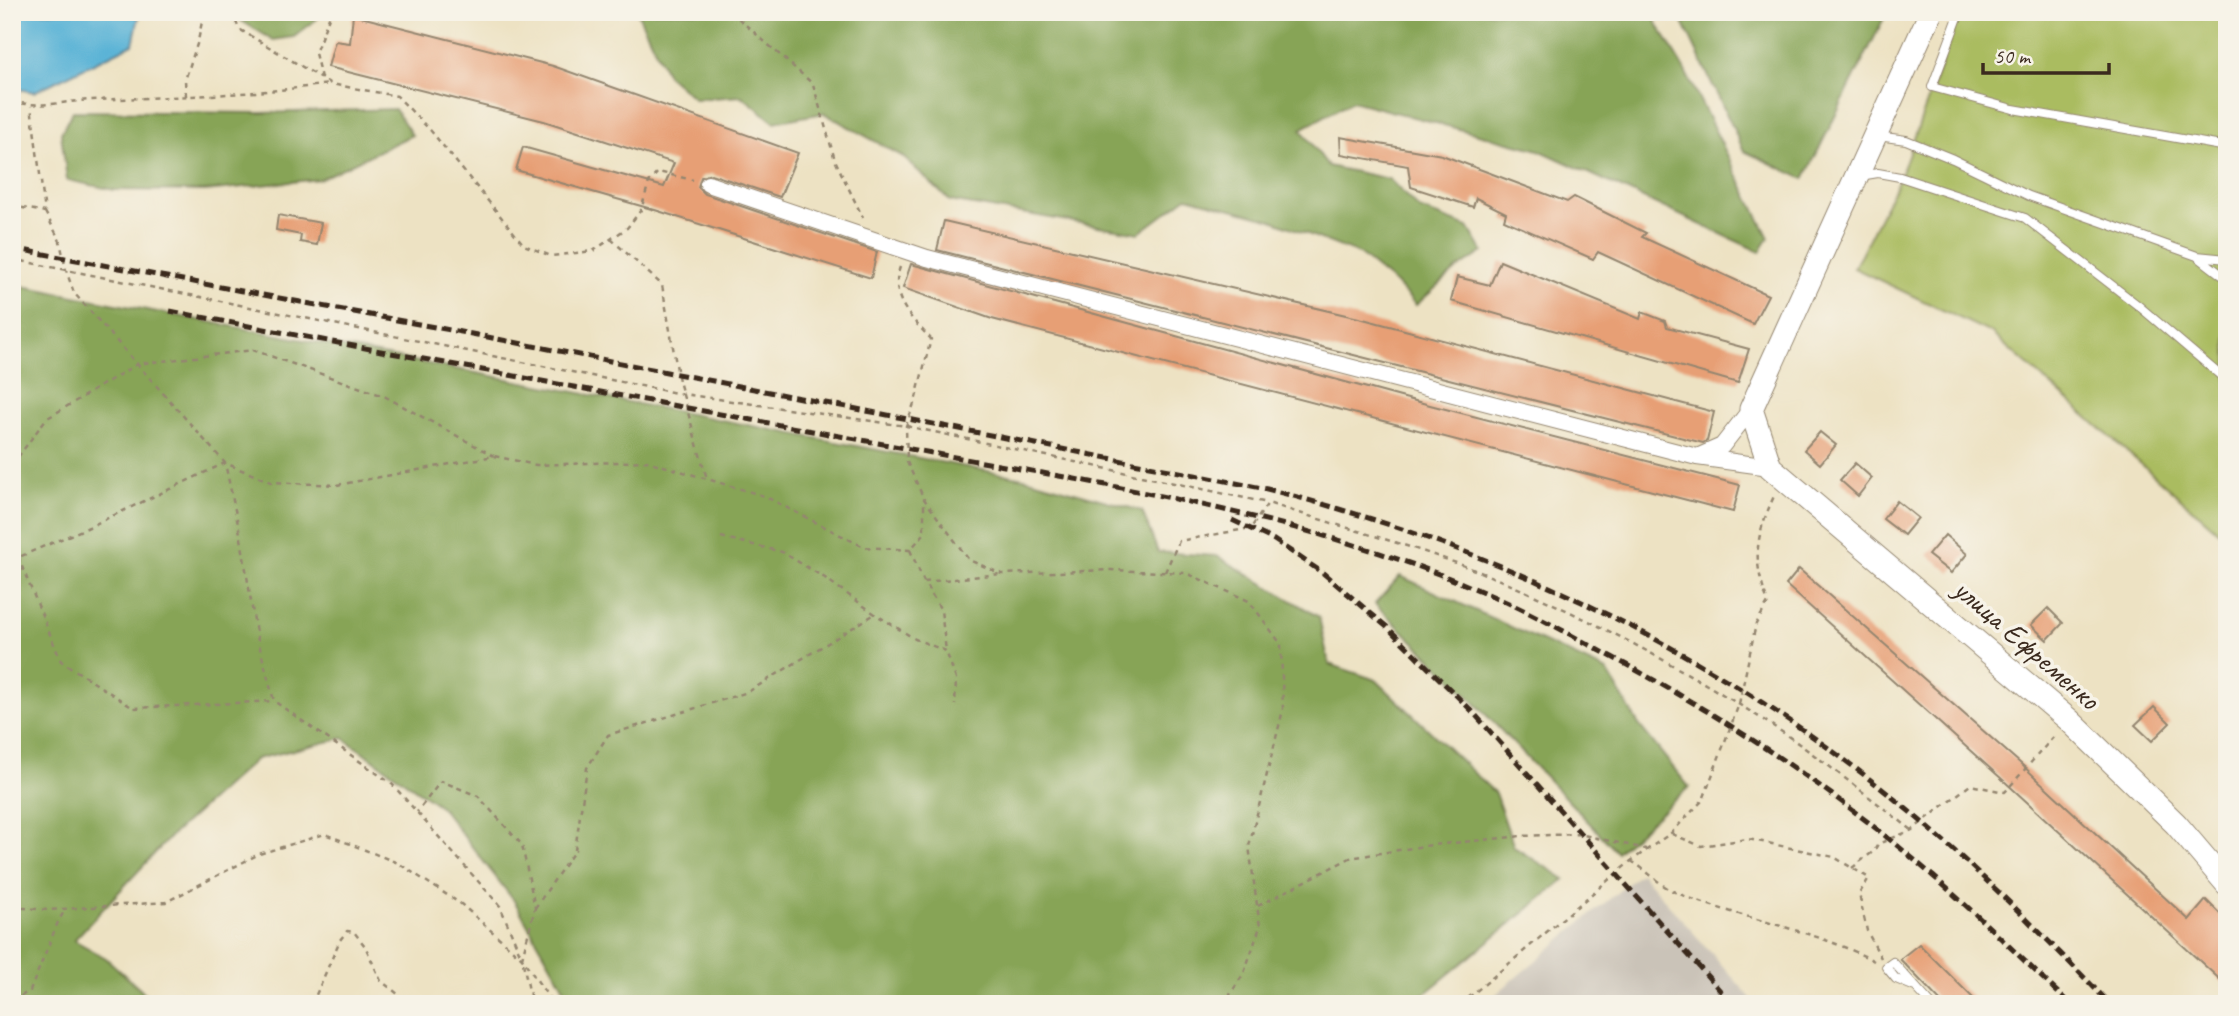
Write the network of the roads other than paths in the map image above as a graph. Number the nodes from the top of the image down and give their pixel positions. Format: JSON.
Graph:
{"nodes":[{"id":1,"x":1931,"y":12,"type":"edge"},
{"id":2,"x":1960,"y":12,"type":"edge"},
{"id":3,"x":1874,"y":136,"type":"junction"},
{"id":4,"x":2227,"y":147,"type":"edge"},
{"id":5,"x":1857,"y":176,"type":"junction"},
{"id":6,"x":708,"y":184,"type":"road end"},
{"id":7,"x":2197,"y":256,"type":"junction"},
{"id":8,"x":2227,"y":259,"type":"edge"},
{"id":9,"x":2227,"y":279,"type":"edge"},
{"id":10,"x":2227,"y":382,"type":"edge"},
{"id":11,"x":1751,"y":409,"type":"junction"},
{"id":12,"x":1697,"y":457,"type":"junction"},
{"id":13,"x":1776,"y":472,"type":"junction"},
{"id":14,"x":2227,"y":884,"type":"edge"},
{"id":15,"x":1886,"y":967,"type":"road end"},
{"id":16,"x":1931,"y":1004,"type":"edge"}],
"edges":[{"from":1,"to":3,"type":"street"},
{"from":2,"to":4,"type":"lane"},
{"from":3,"to":5,"type":"street"},
{"from":3,"to":7,"type":"lane"},
{"from":5,"to":10,"type":"lane"},
{"from":5,"to":11,"type":"street"},
{"from":6,"to":12,"type":"street"},
{"from":7,"to":8,"type":"lane"},
{"from":7,"to":9,"type":"lane"},
{"from":11,"to":12,"type":"street"},
{"from":11,"to":13,"type":"street"},
{"from":12,"to":13,"type":"street"},
{"from":13,"to":14,"type":"street","name":"улица Ефременко"},
{"from":15,"to":16,"type":"lane"}]}
